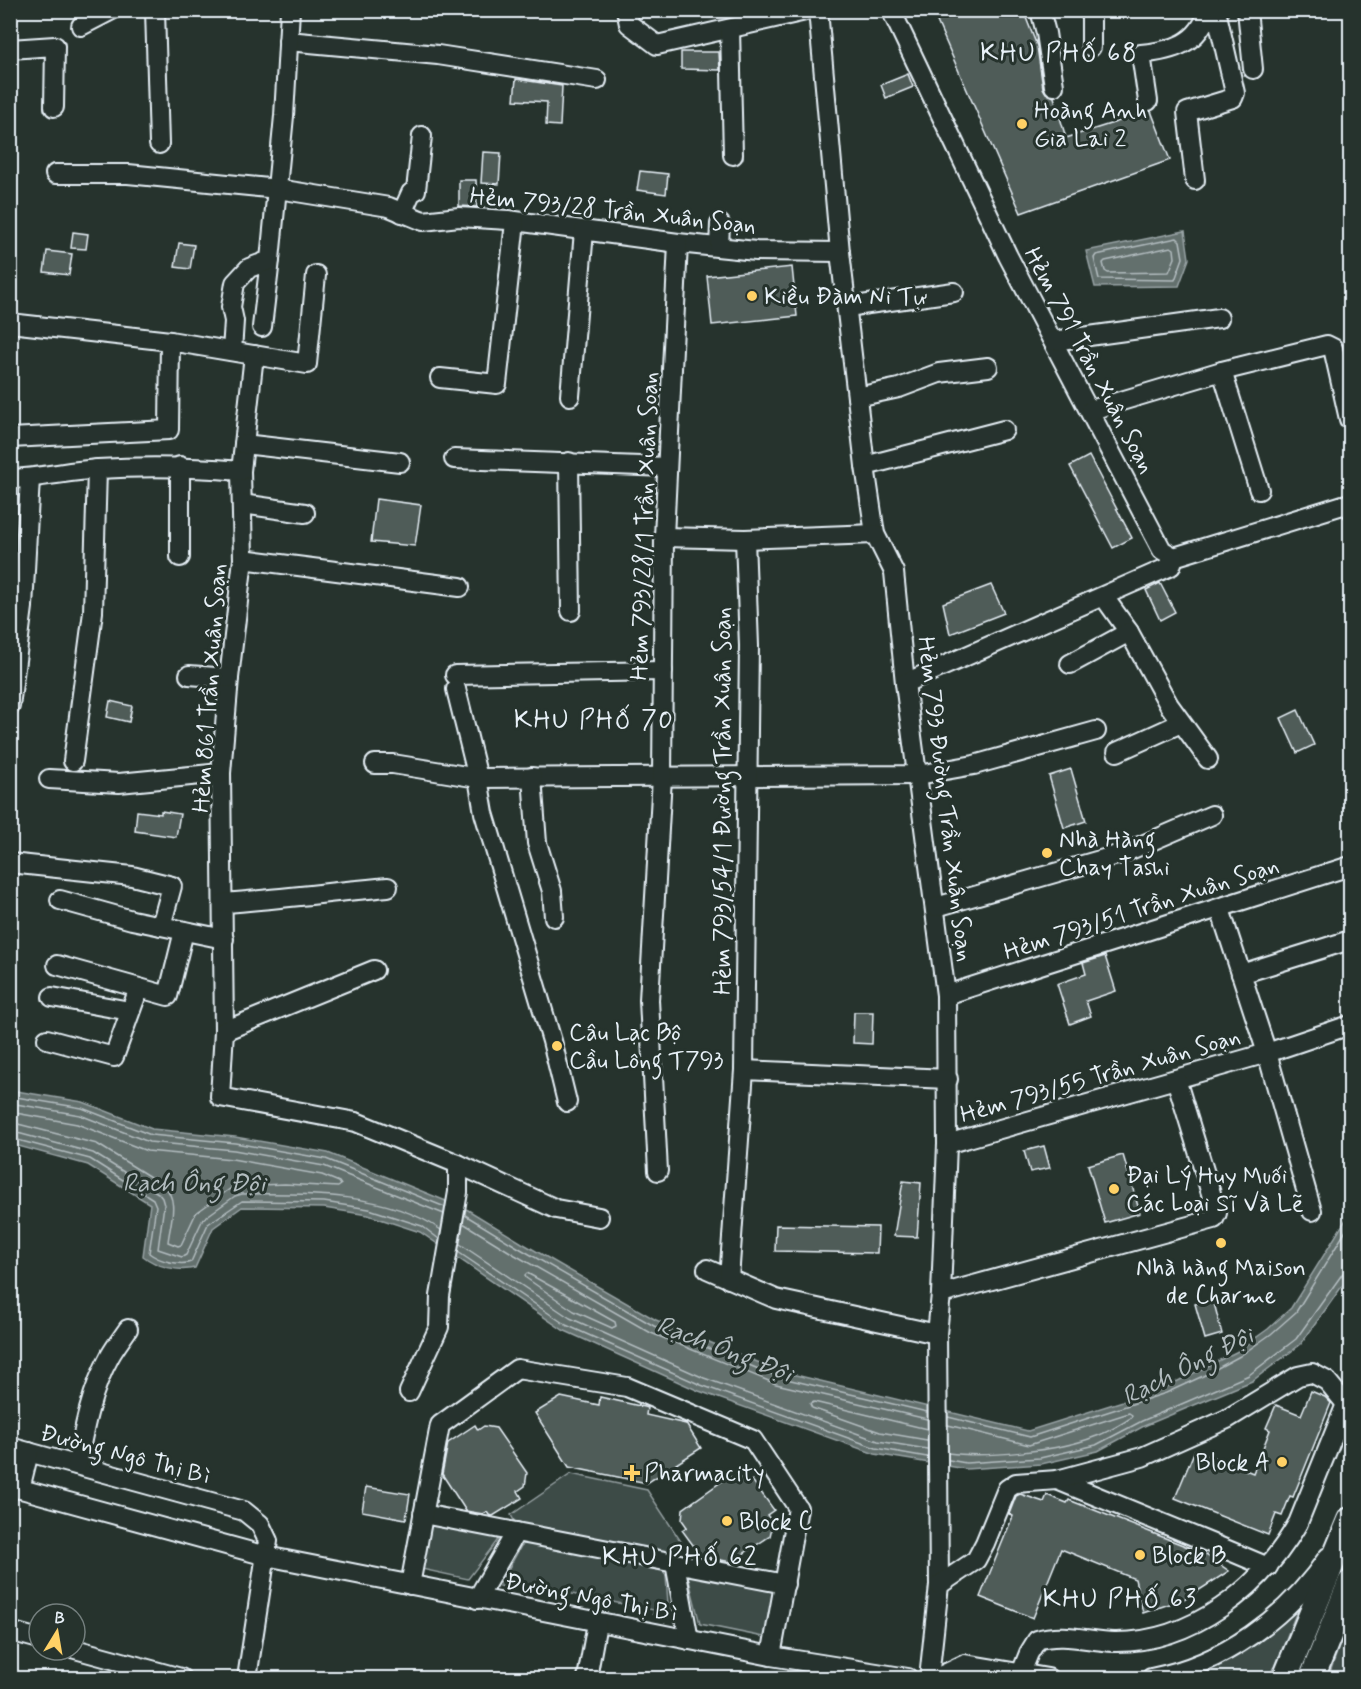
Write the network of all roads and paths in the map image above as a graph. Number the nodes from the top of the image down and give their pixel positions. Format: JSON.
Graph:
{"nodes":[{"id":1,"x":112,"y":10,"type":"edge"},
{"id":2,"x":155,"y":10,"type":"edge"},
{"id":3,"x":290,"y":10,"type":"edge"},
{"id":4,"x":626,"y":10,"type":"edge"},
{"id":5,"x":810,"y":10,"type":"edge"},
{"id":6,"x":818,"y":10,"type":"edge"},
{"id":7,"x":891,"y":10,"type":"edge"},
{"id":8,"x":1040,"y":10,"type":"edge"},
{"id":9,"x":1091,"y":10,"type":"edge"},
{"id":10,"x":1208,"y":10,"type":"edge"},
{"id":11,"x":1216,"y":10,"type":"edge"},
{"id":12,"x":1247,"y":10,"type":"edge"},
{"id":13,"x":81,"y":26,"type":"dead end"},
{"id":14,"x":730,"y":29,"type":"junction"},
{"id":15,"x":288,"y":41,"type":"junction"},
{"id":16,"x":1091,"y":47,"type":"dead end"},
{"id":17,"x":10,"y":49,"type":"edge"},
{"id":18,"x":1253,"y":69,"type":"dead end"},
{"id":19,"x":597,"y":80,"type":"dead end"},
{"id":20,"x":1054,"y":86,"type":"dead end"},
{"id":21,"x":1148,"y":101,"type":"dead end"},
{"id":22,"x":54,"y":107,"type":"dead end"},
{"id":23,"x":422,"y":136,"type":"dead end"},
{"id":24,"x":159,"y":144,"type":"dead end"},
{"id":25,"x":733,"y":155,"type":"dead end"},
{"id":26,"x":55,"y":174,"type":"dead end"},
{"id":27,"x":1195,"y":180,"type":"dead end"},
{"id":28,"x":278,"y":189,"type":"junction"},
{"id":29,"x":402,"y":213,"type":"junction"},
{"id":30,"x":515,"y":222,"type":"junction"},
{"id":31,"x":720,"y":224,"type":"dead end"},
{"id":32,"x":584,"y":231,"type":"junction"},
{"id":33,"x":678,"y":243,"type":"junction"},
{"id":34,"x":719,"y":247,"type":"junction"},
{"id":35,"x":840,"y":252,"type":"junction"},
{"id":36,"x":270,"y":260,"type":"junction"},
{"id":37,"x":316,"y":275,"type":"dead end"},
{"id":38,"x":954,"y":292,"type":"dead end"},
{"id":39,"x":847,"y":307,"type":"junction"},
{"id":40,"x":1219,"y":318,"type":"dead end"},
{"id":41,"x":10,"y":323,"type":"edge"},
{"id":42,"x":262,"y":327,"type":"dead end"},
{"id":43,"x":170,"y":341,"type":"junction"},
{"id":44,"x":1053,"y":341,"type":"junction"},
{"id":45,"x":232,"y":351,"type":"junction"},
{"id":46,"x":254,"y":355,"type":"junction"},
{"id":47,"x":988,"y":367,"type":"dead end"},
{"id":48,"x":1222,"y":371,"type":"junction"},
{"id":49,"x":440,"y":378,"type":"dead end"},
{"id":50,"x":570,"y":396,"type":"dead end"},
{"id":51,"x":856,"y":397,"type":"junction"},
{"id":52,"x":1090,"y":410,"type":"junction"},
{"id":53,"x":1349,"y":419,"type":"dead end"},
{"id":54,"x":1004,"y":430,"type":"dead end"},
{"id":55,"x":10,"y":438,"type":"edge"},
{"id":56,"x":244,"y":444,"type":"junction"},
{"id":57,"x":454,"y":459,"type":"dead end"},
{"id":58,"x":400,"y":462,"type":"dead end"},
{"id":59,"x":569,"y":462,"type":"junction"},
{"id":60,"x":180,"y":466,"type":"junction"},
{"id":61,"x":865,"y":466,"type":"junction"},
{"id":62,"x":667,"y":467,"type":"junction"},
{"id":63,"x":97,"y":469,"type":"junction"},
{"id":64,"x":241,"y":471,"type":"junction"},
{"id":65,"x":30,"y":478,"type":"junction"},
{"id":66,"x":10,"y":479,"type":"edge"},
{"id":67,"x":1259,"y":490,"type":"dead end"},
{"id":68,"x":242,"y":504,"type":"junction"},
{"id":69,"x":1349,"y":504,"type":"edge"},
{"id":70,"x":305,"y":513,"type":"dead end"},
{"id":71,"x":875,"y":534,"type":"junction"},
{"id":72,"x":664,"y":537,"type":"junction"},
{"id":73,"x":745,"y":539,"type":"junction"},
{"id":74,"x":180,"y":557,"type":"dead end"},
{"id":75,"x":1174,"y":557,"type":"junction"},
{"id":76,"x":243,"y":559,"type":"junction"},
{"id":77,"x":460,"y":587,"type":"dead end"},
{"id":78,"x":1104,"y":597,"type":"junction"},
{"id":79,"x":16,"y":606,"type":"edge"},
{"id":80,"x":571,"y":611,"type":"dead end"},
{"id":81,"x":1129,"y":632,"type":"junction"},
{"id":82,"x":1070,"y":664,"type":"dead end"},
{"id":83,"x":663,"y":671,"type":"junction"},
{"id":84,"x":189,"y":675,"type":"dead end"},
{"id":85,"x":229,"y":678,"type":"junction"},
{"id":86,"x":905,"y":683,"type":"junction"},
{"id":87,"x":10,"y":705,"type":"edge"},
{"id":88,"x":1181,"y":723,"type":"junction"},
{"id":89,"x":1096,"y":731,"type":"dead end"},
{"id":90,"x":1117,"y":752,"type":"dead end"},
{"id":91,"x":1208,"y":759,"type":"dead end"},
{"id":92,"x":73,"y":760,"type":"dead end"},
{"id":93,"x":375,"y":764,"type":"dead end"},
{"id":94,"x":221,"y":773,"type":"junction"},
{"id":95,"x":918,"y":775,"type":"junction"},
{"id":96,"x":746,"y":776,"type":"junction"},
{"id":97,"x":532,"y":777,"type":"junction"},
{"id":98,"x":662,"y":777,"type":"junction"},
{"id":99,"x":478,"y":778,"type":"junction"},
{"id":100,"x":49,"y":779,"type":"dead end"},
{"id":101,"x":1212,"y":815,"type":"dead end"},
{"id":102,"x":10,"y":863,"type":"edge"},
{"id":103,"x":1350,"y":866,"type":"edge"},
{"id":104,"x":388,"y":887,"type":"dead end"},
{"id":105,"x":60,"y":900,"type":"dead end"},
{"id":106,"x":224,"y":903,"type":"junction"},
{"id":107,"x":936,"y":907,"type":"junction"},
{"id":108,"x":1220,"y":909,"type":"junction"},
{"id":109,"x":554,"y":917,"type":"dead end"},
{"id":110,"x":161,"y":926,"type":"junction"},
{"id":111,"x":184,"y":931,"type":"junction"},
{"id":112,"x":224,"y":939,"type":"junction"},
{"id":113,"x":1350,"y":940,"type":"edge"},
{"id":114,"x":57,"y":965,"type":"dead end"},
{"id":115,"x":374,"y":970,"type":"dead end"},
{"id":116,"x":1241,"y":974,"type":"junction"},
{"id":117,"x":139,"y":988,"type":"junction"},
{"id":118,"x":946,"y":995,"type":"junction"},
{"id":119,"x":52,"y":998,"type":"dead end"},
{"id":120,"x":130,"y":1011,"type":"junction"},
{"id":121,"x":1350,"y":1025,"type":"edge"},
{"id":122,"x":224,"y":1031,"type":"junction"},
{"id":123,"x":47,"y":1039,"type":"dead end"},
{"id":124,"x":1267,"y":1053,"type":"junction"},
{"id":125,"x":744,"y":1070,"type":"junction"},
{"id":126,"x":948,"y":1079,"type":"junction"},
{"id":127,"x":1176,"y":1079,"type":"junction"},
{"id":128,"x":567,"y":1102,"type":"dead end"},
{"id":129,"x":947,"y":1144,"type":"junction"},
{"id":130,"x":458,"y":1164,"type":"junction"},
{"id":131,"x":658,"y":1170,"type":"dead end"},
{"id":132,"x":1312,"y":1211,"type":"dead end"},
{"id":133,"x":599,"y":1217,"type":"dead end"},
{"id":134,"x":707,"y":1269,"type":"dead end"},
{"id":135,"x":729,"y":1279,"type":"junction"},
{"id":136,"x":941,"y":1294,"type":"junction"},
{"id":137,"x":128,"y":1329,"type":"dead end"},
{"id":138,"x":937,"y":1334,"type":"junction"},
{"id":139,"x":409,"y":1392,"type":"dead end"},
{"id":140,"x":1348,"y":1406,"type":"edge"},
{"id":141,"x":10,"y":1447,"type":"edge"},
{"id":142,"x":29,"y":1452,"type":"junction"},
{"id":143,"x":77,"y":1465,"type":"junction"},
{"id":144,"x":1058,"y":1480,"type":"junction"},
{"id":145,"x":15,"y":1488,"type":"edge"},
{"id":146,"x":423,"y":1514,"type":"junction"},
{"id":147,"x":1348,"y":1525,"type":"edge"},
{"id":148,"x":516,"y":1532,"type":"junction"},
{"id":149,"x":266,"y":1556,"type":"junction"},
{"id":150,"x":675,"y":1563,"type":"junction"},
{"id":151,"x":1268,"y":1567,"type":"junction"},
{"id":152,"x":1350,"y":1583,"type":"edge"},
{"id":153,"x":785,"y":1584,"type":"junction"},
{"id":154,"x":410,"y":1585,"type":"junction"},
{"id":155,"x":939,"y":1585,"type":"junction"},
{"id":156,"x":477,"y":1599,"type":"junction"},
{"id":157,"x":597,"y":1623,"type":"junction"},
{"id":158,"x":10,"y":1631,"type":"edge"},
{"id":159,"x":27,"y":1636,"type":"edge"},
{"id":160,"x":689,"y":1640,"type":"junction"},
{"id":161,"x":87,"y":1652,"type":"edge"},
{"id":162,"x":771,"y":1656,"type":"junction"},
{"id":163,"x":1021,"y":1673,"type":"junction"},
{"id":164,"x":181,"y":1678,"type":"edge"},
{"id":165,"x":247,"y":1678,"type":"edge"},
{"id":166,"x":587,"y":1678,"type":"edge"},
{"id":167,"x":908,"y":1678,"type":"edge"},
{"id":168,"x":929,"y":1678,"type":"edge"},
{"id":169,"x":936,"y":1678,"type":"edge"},
{"id":170,"x":1048,"y":1678,"type":"edge"},
{"id":171,"x":1150,"y":1678,"type":"edge"},
{"id":172,"x":1285,"y":1678,"type":"edge"},
{"id":173,"x":1312,"y":1678,"type":"edge"}],
"edges":[{"from":1,"to":13,"type":"street"},
{"from":2,"to":24,"type":"street"},
{"from":3,"to":15,"type":"street"},
{"from":4,"to":14,"type":"street"},
{"from":5,"to":14,"type":"street"},
{"from":6,"to":35,"type":"street","name":"Hẻm 793 Đường Trần Xuân Soạn"},
{"from":7,"to":44,"type":"street","name":"Hẻm 791 Trần Xuân Soạn"},
{"from":8,"to":20,"type":"street"},
{"from":9,"to":16,"type":"street"},
{"from":10,"to":21,"type":"street"},
{"from":11,"to":27,"type":"street"},
{"from":12,"to":18,"type":"street"},
{"from":14,"to":25,"type":"street"},
{"from":15,"to":19,"type":"street"},
{"from":15,"to":28,"type":"street"},
{"from":17,"to":22,"type":"street"},
{"from":23,"to":29,"type":"street"},
{"from":26,"to":28,"type":"street","name":"Hẻm 793/28 Trần Xuân Soạn"},
{"from":28,"to":29,"type":"street","name":"Hẻm 793/28 Trần Xuân Soạn"},
{"from":28,"to":36,"type":"street"},
{"from":29,"to":30,"type":"street","name":"Hẻm 793/28 Trần Xuân Soạn"},
{"from":30,"to":32,"type":"street","name":"Hẻm 793/28 Trần Xuân Soạn"},
{"from":30,"to":49,"type":"street"},
{"from":31,"to":34,"type":"street"},
{"from":32,"to":33,"type":"street","name":"Hẻm 793/28 Trần Xuân Soạn"},
{"from":32,"to":50,"type":"street"},
{"from":33,"to":34,"type":"street","name":"Hẻm 793/28 Trần Xuân Soạn"},
{"from":33,"to":62,"type":"street","name":"Hẻm 793/28/1 Trần Xuân Soạn"},
{"from":34,"to":35,"type":"street","name":"Hẻm 793/28 Trần Xuân Soạn"},
{"from":35,"to":39,"type":"street","name":"Hẻm 793 Đường Trần Xuân Soạn"},
{"from":36,"to":42,"type":"street"},
{"from":36,"to":45,"type":"street"},
{"from":37,"to":46,"type":"street"},
{"from":38,"to":39,"type":"street"},
{"from":39,"to":51,"type":"street","name":"Hẻm 793 Đường Trần Xuân Soạn"},
{"from":40,"to":44,"type":"street"},
{"from":41,"to":43,"type":"street"},
{"from":43,"to":45,"type":"street"},
{"from":43,"to":55,"type":"street"},
{"from":44,"to":52,"type":"street","name":"Hẻm 791 Trần Xuân Soạn"},
{"from":45,"to":46,"type":"street"},
{"from":46,"to":56,"type":"street","name":"Hẻm 861 Trần Xuân Soạn"},
{"from":47,"to":51,"type":"street"},
{"from":48,"to":52,"type":"street"},
{"from":48,"to":53,"type":"street"},
{"from":48,"to":67,"type":"street"},
{"from":51,"to":61,"type":"street","name":"Hẻm 793 Đường Trần Xuân Soạn"},
{"from":52,"to":75,"type":"street","name":"Hẻm 791 Trần Xuân Soạn"},
{"from":54,"to":61,"type":"street"},
{"from":56,"to":58,"type":"street"},
{"from":56,"to":64,"type":"street","name":"Hẻm 861 Trần Xuân Soạn"},
{"from":57,"to":59,"type":"street"},
{"from":59,"to":62,"type":"street"},
{"from":59,"to":80,"type":"street"},
{"from":60,"to":63,"type":"street"},
{"from":60,"to":64,"type":"street"},
{"from":60,"to":74,"type":"street"},
{"from":61,"to":71,"type":"street","name":"Hẻm 793 Đường Trần Xuân Soạn"},
{"from":62,"to":72,"type":"street","name":"Hẻm 793/28/1 Trần Xuân Soạn"},
{"from":63,"to":65,"type":"street"},
{"from":63,"to":92,"type":"street"},
{"from":64,"to":68,"type":"street","name":"Hẻm 861 Trần Xuân Soạn"},
{"from":65,"to":66,"type":"street"},
{"from":65,"to":79,"type":"street"},
{"from":68,"to":70,"type":"street"},
{"from":68,"to":76,"type":"street","name":"Hẻm 861 Trần Xuân Soạn"},
{"from":69,"to":75,"type":"street"},
{"from":71,"to":73,"type":"street"},
{"from":71,"to":86,"type":"street","name":"Hẻm 793 Đường Trần Xuân Soạn"},
{"from":72,"to":73,"type":"street"},
{"from":72,"to":83,"type":"street","name":"Hẻm 793/28/1 Trần Xuân Soạn"},
{"from":73,"to":96,"type":"street","name":"Hẻm 793/54/1 Đường Trần Xuân Soạn"},
{"from":75,"to":78,"type":"street"},
{"from":76,"to":77,"type":"street"},
{"from":76,"to":85,"type":"street","name":"Hẻm 861 Trần Xuân Soạn"},
{"from":78,"to":81,"type":"street"},
{"from":78,"to":86,"type":"street"},
{"from":79,"to":87,"type":"street"},
{"from":81,"to":82,"type":"street"},
{"from":81,"to":88,"type":"street"},
{"from":83,"to":98,"type":"street","name":"Hẻm 793/28/1 Trần Xuân Soạn"},
{"from":83,"to":99,"type":"street"},
{"from":84,"to":85,"type":"street"},
{"from":85,"to":94,"type":"street","name":"Hẻm 861 Trần Xuân Soạn"},
{"from":86,"to":95,"type":"street","name":"Hẻm 793 Đường Trần Xuân Soạn"},
{"from":88,"to":90,"type":"street"},
{"from":88,"to":91,"type":"street"},
{"from":89,"to":95,"type":"street"},
{"from":93,"to":99,"type":"street"},
{"from":94,"to":100,"type":"street"},
{"from":94,"to":106,"type":"street","name":"Hẻm 861 Trần Xuân Soạn"},
{"from":95,"to":96,"type":"street"},
{"from":95,"to":107,"type":"street","name":"Hẻm 793 Đường Trần Xuân Soạn"},
{"from":96,"to":98,"type":"street"},
{"from":96,"to":125,"type":"street","name":"Hẻm 793/54/1 Đường Trần Xuân Soạn"},
{"from":97,"to":98,"type":"street"},
{"from":97,"to":99,"type":"street"},
{"from":97,"to":109,"type":"street"},
{"from":98,"to":131,"type":"street","name":"Hẻm 793/28/1 Trần Xuân Soạn"},
{"from":99,"to":128,"type":"street"},
{"from":101,"to":107,"type":"street"},
{"from":102,"to":110,"type":"street"},
{"from":103,"to":108,"type":"street","name":"Hẻm 793/51 Trần Xuân Soạn"},
{"from":104,"to":106,"type":"street"},
{"from":105,"to":110,"type":"street"},
{"from":106,"to":112,"type":"street","name":"Hẻm 861 Trần Xuân Soạn"},
{"from":107,"to":118,"type":"street","name":"Hẻm 793 Đường Trần Xuân Soạn"},
{"from":108,"to":116,"type":"street","name":"Hẻm 793/55 Trần Xuân Soạn"},
{"from":108,"to":118,"type":"street","name":"Hẻm 793/51 Trần Xuân Soạn"},
{"from":110,"to":111,"type":"street"},
{"from":111,"to":112,"type":"street"},
{"from":111,"to":117,"type":"street"},
{"from":112,"to":122,"type":"street","name":"Hẻm 861 Trần Xuân Soạn"},
{"from":113,"to":116,"type":"street"},
{"from":114,"to":117,"type":"street"},
{"from":115,"to":122,"type":"street"},
{"from":116,"to":124,"type":"street","name":"Hẻm 793/55 Trần Xuân Soạn"},
{"from":117,"to":120,"type":"street"},
{"from":118,"to":126,"type":"street","name":"Hẻm 793 Đường Trần Xuân Soạn"},
{"from":119,"to":120,"type":"street"},
{"from":120,"to":123,"type":"street"},
{"from":121,"to":124,"type":"street","name":"Hẻm 793/55 Trần Xuân Soạn"},
{"from":122,"to":130,"type":"street","name":"Hẻm 861 Trần Xuân Soạn"},
{"from":124,"to":127,"type":"street","name":"Hẻm 793/55 Trần Xuân Soạn"},
{"from":124,"to":132,"type":"street","name":"Hẻm 793/55 Trần Xuân Soạn"},
{"from":125,"to":126,"type":"street"},
{"from":125,"to":135,"type":"street","name":"Hẻm 793/54/1 Đường Trần Xuân Soạn"},
{"from":126,"to":129,"type":"street","name":"Hẻm 793 Đường Trần Xuân Soạn"},
{"from":127,"to":129,"type":"street","name":"Hẻm 793/55 Trần Xuân Soạn"},
{"from":127,"to":136,"type":"street"},
{"from":129,"to":136,"type":"street","name":"Hẻm 793 Đường Trần Xuân Soạn"},
{"from":130,"to":133,"type":"street"},
{"from":130,"to":139,"type":"street"},
{"from":134,"to":135,"type":"street"},
{"from":135,"to":138,"type":"street"},
{"from":136,"to":138,"type":"street","name":"Hẻm 793 Đường Trần Xuân Soạn"},
{"from":137,"to":143,"type":"street"},
{"from":138,"to":155,"type":"street","name":"Hẻm 793 Đường Trần Xuân Soạn"},
{"from":140,"to":144,"type":"street"},
{"from":140,"to":151,"type":"street"},
{"from":141,"to":142,"type":"street","name":"Đường Ngô Thị Bì"},
{"from":142,"to":143,"type":"street","name":"Đường Ngô Thị Bì"},
{"from":142,"to":145,"type":"street"},
{"from":143,"to":149,"type":"street","name":"Đường Ngô Thị Bì"},
{"from":144,"to":151,"type":"street"},
{"from":144,"to":155,"type":"street"},
{"from":145,"to":149,"type":"street","name":"Đường Ngô Thị Bì"},
{"from":146,"to":148,"type":"street"},
{"from":146,"to":153,"type":"street"},
{"from":146,"to":154,"type":"street"},
{"from":147,"to":171,"type":"street"},
{"from":147,"to":172,"type":"main road"},
{"from":148,"to":150,"type":"street"},
{"from":148,"to":156,"type":"street"},
{"from":149,"to":154,"type":"street","name":"Đường Ngô Thị Bì"},
{"from":149,"to":165,"type":"street"},
{"from":150,"to":153,"type":"street"},
{"from":150,"to":160,"type":"street"},
{"from":151,"to":163,"type":"street"},
{"from":152,"to":173,"type":"main road"},
{"from":153,"to":162,"type":"street"},
{"from":154,"to":156,"type":"street","name":"Đường Ngô Thị Bì"},
{"from":155,"to":168,"type":"street"},
{"from":156,"to":157,"type":"street","name":"Đường Ngô Thị Bì"},
{"from":157,"to":160,"type":"street","name":"Đường Ngô Thị Bì"},
{"from":157,"to":166,"type":"street"},
{"from":158,"to":159,"type":"street"},
{"from":160,"to":162,"type":"street","name":"Đường Ngô Thị Bì"},
{"from":161,"to":164,"type":"street"},
{"from":162,"to":167,"type":"street","name":"Đường Ngô Thị Bì"},
{"from":163,"to":169,"type":"street"},
{"from":163,"to":170,"type":"street"}]}
